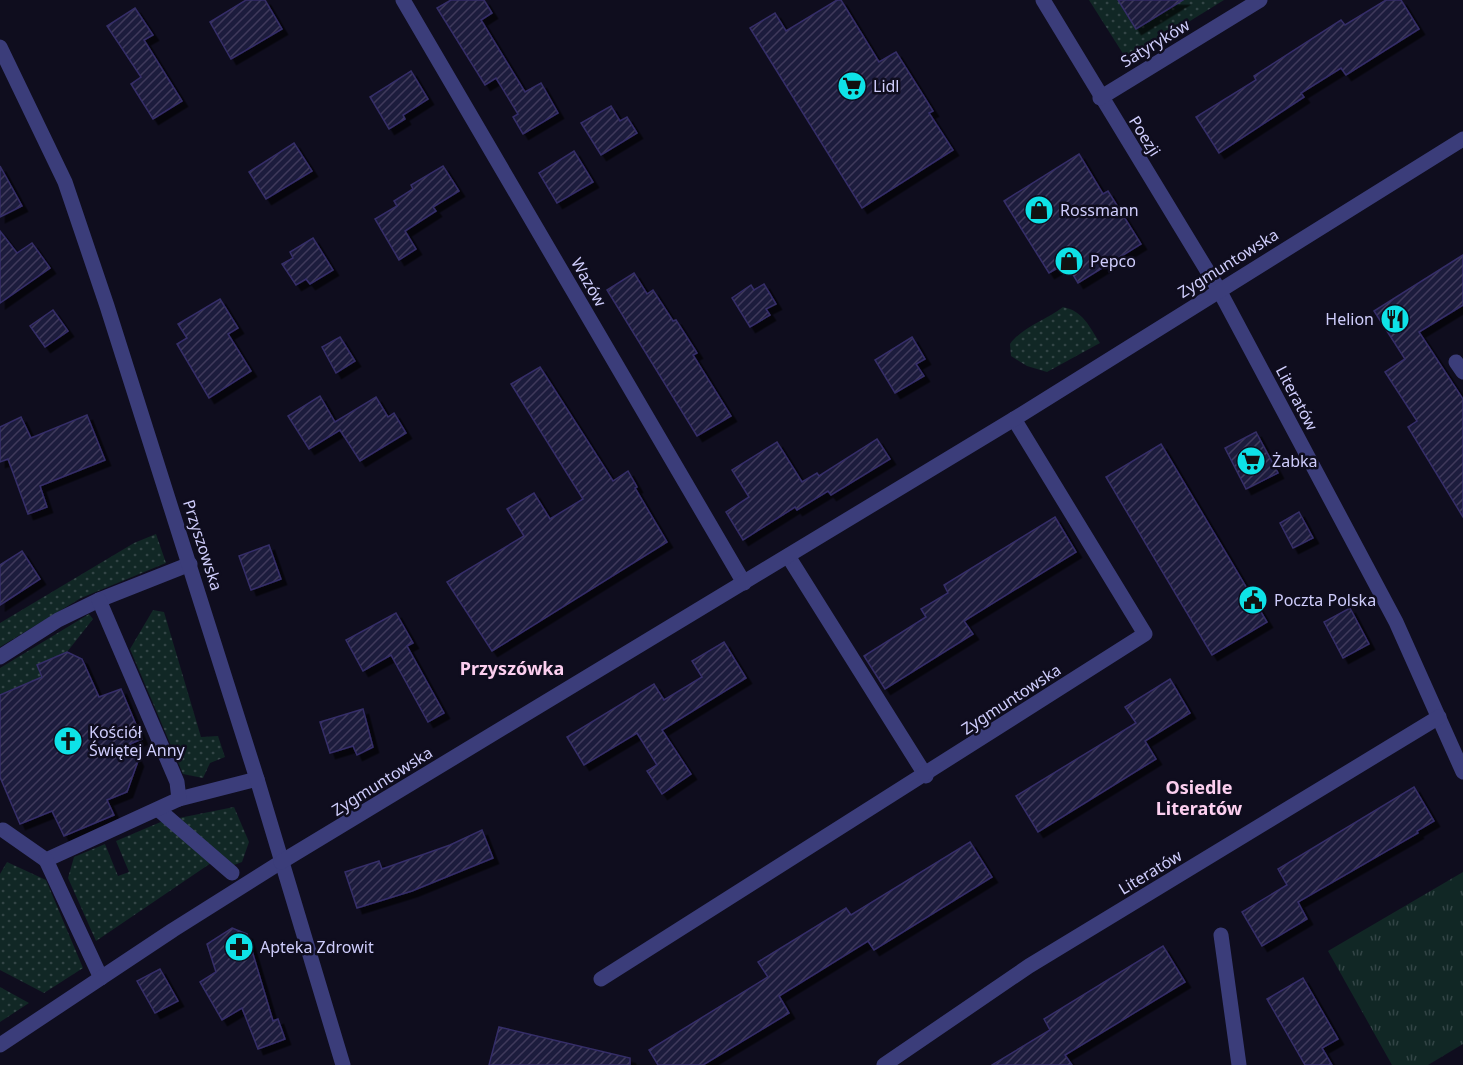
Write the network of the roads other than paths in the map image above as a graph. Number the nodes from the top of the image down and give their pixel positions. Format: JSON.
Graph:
{"nodes":[{"id":1,"x":403,"y":0,"type":"edge"},
{"id":2,"x":1043,"y":0,"type":"edge"},
{"id":3,"x":1260,"y":0,"type":"edge"},
{"id":4,"x":0,"y":47,"type":"edge"},
{"id":5,"x":1100,"y":98,"type":"junction"},
{"id":6,"x":1463,"y":139,"type":"edge"},
{"id":7,"x":1219,"y":290,"type":"junction"},
{"id":8,"x":1014,"y":419,"type":"junction"},
{"id":9,"x":788,"y":556,"type":"junction"},
{"id":10,"x":190,"y":564,"type":"junction"},
{"id":11,"x":744,"y":583,"type":"junction"},
{"id":12,"x":99,"y":600,"type":"junction"},
{"id":13,"x":0,"y":657,"type":"edge"},
{"id":14,"x":1439,"y":717,"type":"junction"},
{"id":15,"x":1463,"y":772,"type":"edge"},
{"id":16,"x":926,"y":776,"type":"junction"},
{"id":17,"x":257,"y":779,"type":"junction"},
{"id":18,"x":179,"y":799,"type":"junction"},
{"id":19,"x":159,"y":810,"type":"junction"},
{"id":20,"x":3,"y":830,"type":"dead end"},
{"id":21,"x":46,"y":860,"type":"junction"},
{"id":22,"x":281,"y":862,"type":"junction"},
{"id":23,"x":232,"y":873,"type":"dead end"},
{"id":24,"x":1221,"y":935,"type":"dead end"},
{"id":25,"x":101,"y":978,"type":"junction"},
{"id":26,"x":601,"y":979,"type":"dead end"},
{"id":27,"x":0,"y":1045,"type":"edge"},
{"id":28,"x":343,"y":1065,"type":"edge"},
{"id":29,"x":884,"y":1065,"type":"edge"},
{"id":30,"x":1239,"y":1065,"type":"edge"}],
"edges":[{"from":1,"to":11,"type":"street","name":"Wazów"},
{"from":2,"to":5,"type":"street","name":"Poezji"},
{"from":3,"to":5,"type":"street","name":"Satyryków"},
{"from":4,"to":10,"type":"street","name":"Przyszowska"},
{"from":5,"to":7,"type":"street","name":"Poezji"},
{"from":6,"to":7,"type":"street","name":"Zygmuntowska"},
{"from":7,"to":8,"type":"street","name":"Zygmuntowska"},
{"from":7,"to":14,"type":"street","name":"Literatów"},
{"from":8,"to":9,"type":"street","name":"Zygmuntowska"},
{"from":8,"to":16,"type":"street","name":"Zygmuntowska"},
{"from":9,"to":11,"type":"street","name":"Zygmuntowska"},
{"from":9,"to":16,"type":"street"},
{"from":10,"to":12,"type":"street"},
{"from":10,"to":17,"type":"street","name":"Przyszowska"},
{"from":11,"to":22,"type":"street","name":"Zygmuntowska"},
{"from":12,"to":13,"type":"street"},
{"from":12,"to":18,"type":"street"},
{"from":14,"to":15,"type":"street","name":"Literatów"},
{"from":14,"to":29,"type":"street","name":"Literatów"},
{"from":16,"to":26,"type":"street","name":"Zygmuntowska"},
{"from":17,"to":18,"type":"street"},
{"from":17,"to":22,"type":"street","name":"Przyszowska"},
{"from":18,"to":19,"type":"street"},
{"from":19,"to":21,"type":"street"},
{"from":19,"to":23,"type":"street"},
{"from":20,"to":21,"type":"street"},
{"from":21,"to":25,"type":"street"},
{"from":22,"to":25,"type":"street","name":"Zygmuntowska"},
{"from":22,"to":28,"type":"street","name":"Przyszowska"},
{"from":24,"to":30,"type":"street"},
{"from":25,"to":27,"type":"street","name":"Zygmuntowska"}]}
